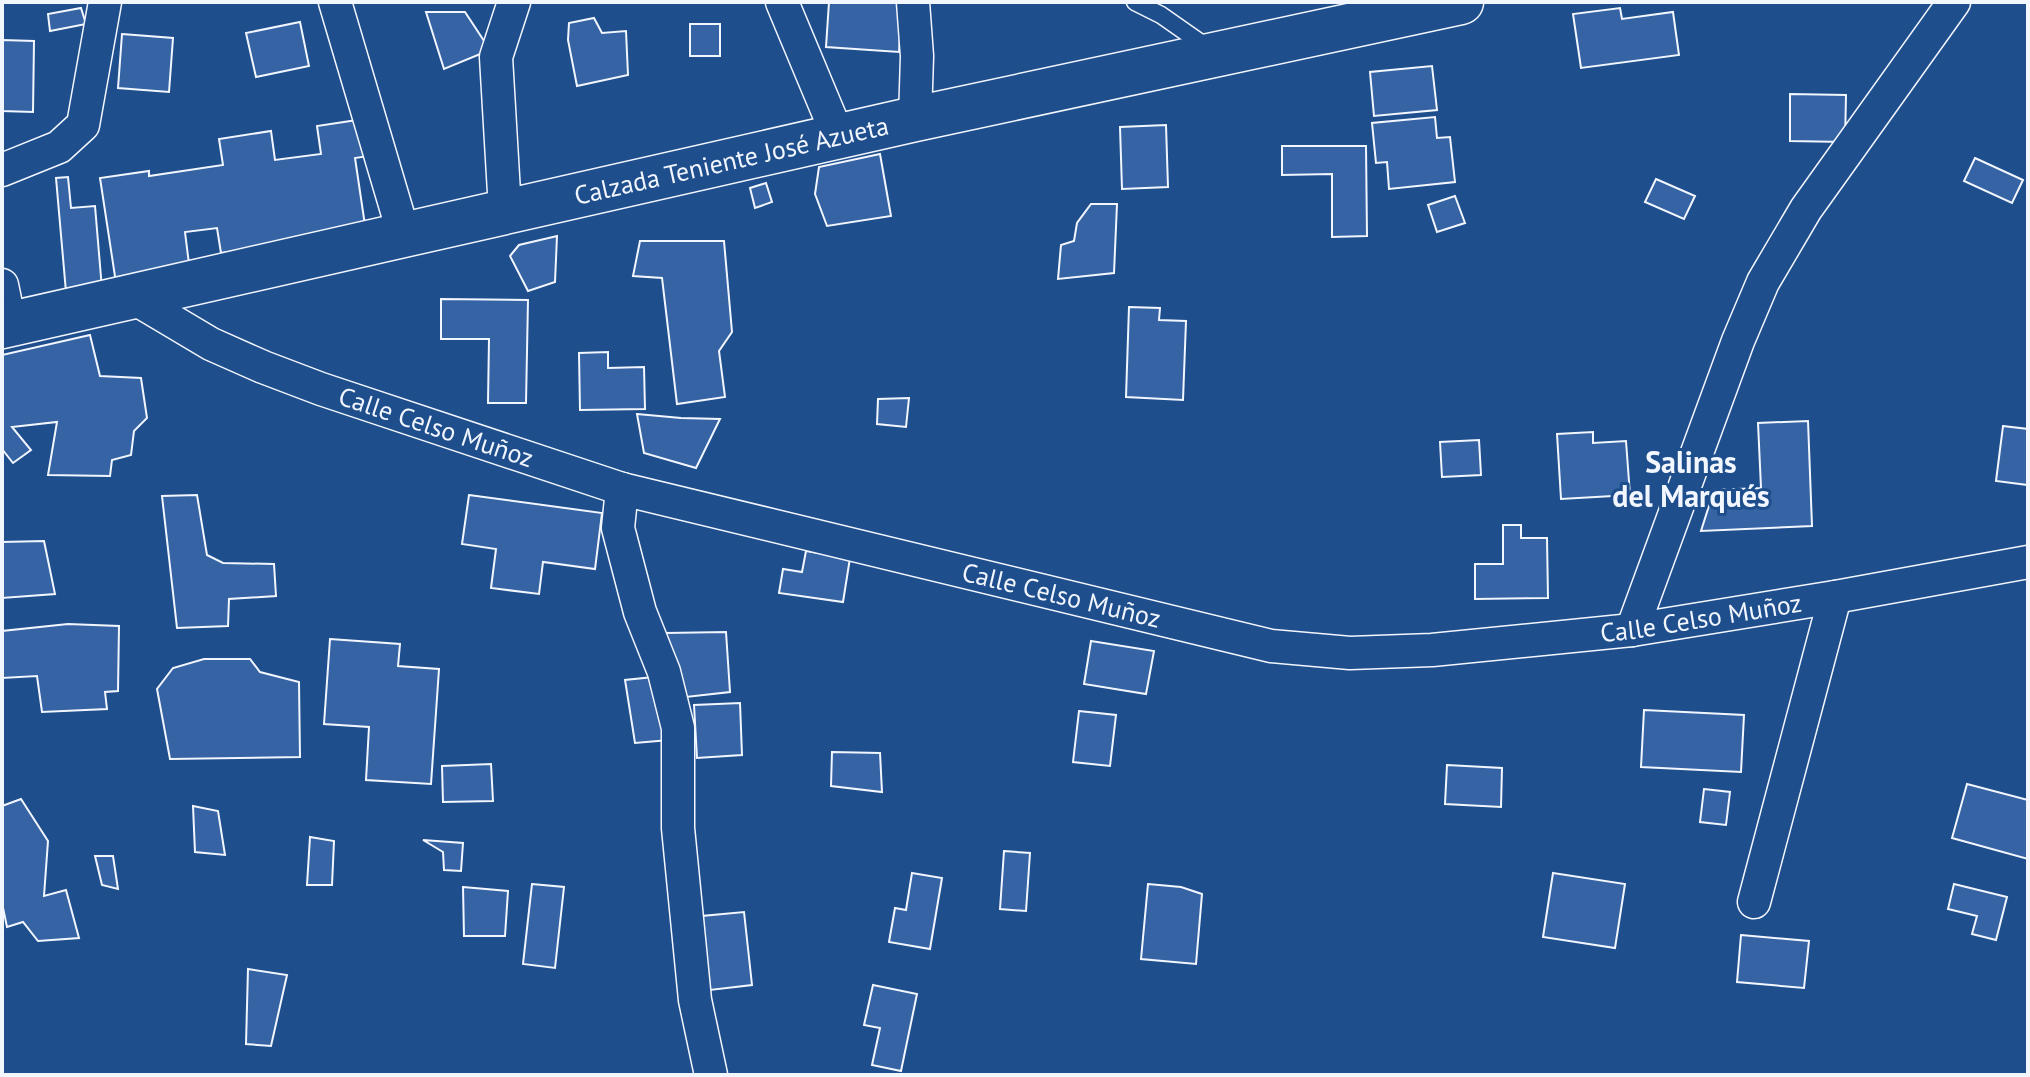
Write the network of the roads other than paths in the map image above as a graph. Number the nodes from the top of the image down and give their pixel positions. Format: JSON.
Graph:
{"nodes":[{"id":1,"x":105,"y":2,"type":"edge"},
{"id":2,"x":335,"y":2,"type":"edge"},
{"id":3,"x":514,"y":2,"type":"edge"},
{"id":4,"x":782,"y":2,"type":"edge"},
{"id":5,"x":913,"y":2,"type":"edge"},
{"id":6,"x":1135,"y":2,"type":"edge"},
{"id":7,"x":1461,"y":2,"type":"edge"},
{"id":8,"x":1954,"y":2,"type":"edge"},
{"id":9,"x":1218,"y":54,"type":"junction"},
{"id":10,"x":915,"y":119,"type":"junction"},
{"id":11,"x":838,"y":136,"type":"junction"},
{"id":12,"x":2,"y":170,"type":"edge"},
{"id":13,"x":505,"y":210,"type":"junction"},
{"id":14,"x":404,"y":235,"type":"junction"},
{"id":15,"x":132,"y":297,"type":"junction"},
{"id":16,"x":5,"y":312,"type":"edge"},
{"id":17,"x":622,"y":489,"type":"junction"},
{"id":18,"x":2028,"y":562,"type":"edge"},
{"id":19,"x":1835,"y":597,"type":"junction"},
{"id":20,"x":1632,"y":630,"type":"junction"},
{"id":21,"x":1754,"y":902,"type":"dead end"},
{"id":22,"x":711,"y":1075,"type":"edge"}],
"edges":[{"from":1,"to":12,"type":"street"},
{"from":2,"to":14,"type":"street"},
{"from":3,"to":13,"type":"street"},
{"from":4,"to":11,"type":"street"},
{"from":5,"to":10,"type":"street"},
{"from":6,"to":9,"type":"lane"},
{"from":7,"to":9,"type":"main road","name":"Calzada Teniente José Azueta"},
{"from":8,"to":20,"type":"street"},
{"from":9,"to":10,"type":"main road","name":"Calzada Teniente José Azueta"},
{"from":10,"to":11,"type":"main road","name":"Calzada Teniente José Azueta"},
{"from":11,"to":13,"type":"main road","name":"Calzada Teniente José Azueta"},
{"from":13,"to":14,"type":"main road","name":"Calzada Teniente José Azueta"},
{"from":14,"to":15,"type":"main road","name":"Calzada Teniente José Azueta"},
{"from":15,"to":16,"type":"main road","name":"Calzada Teniente José Azueta"},
{"from":15,"to":17,"type":"street","name":"Calle Celso Muñoz"},
{"from":17,"to":20,"type":"street","name":"Calle Celso Muñoz"},
{"from":17,"to":22,"type":"street"},
{"from":18,"to":19,"type":"street","name":"Calle Celso Muñoz"},
{"from":19,"to":20,"type":"street","name":"Calle Celso Muñoz"},
{"from":19,"to":21,"type":"street"}]}
